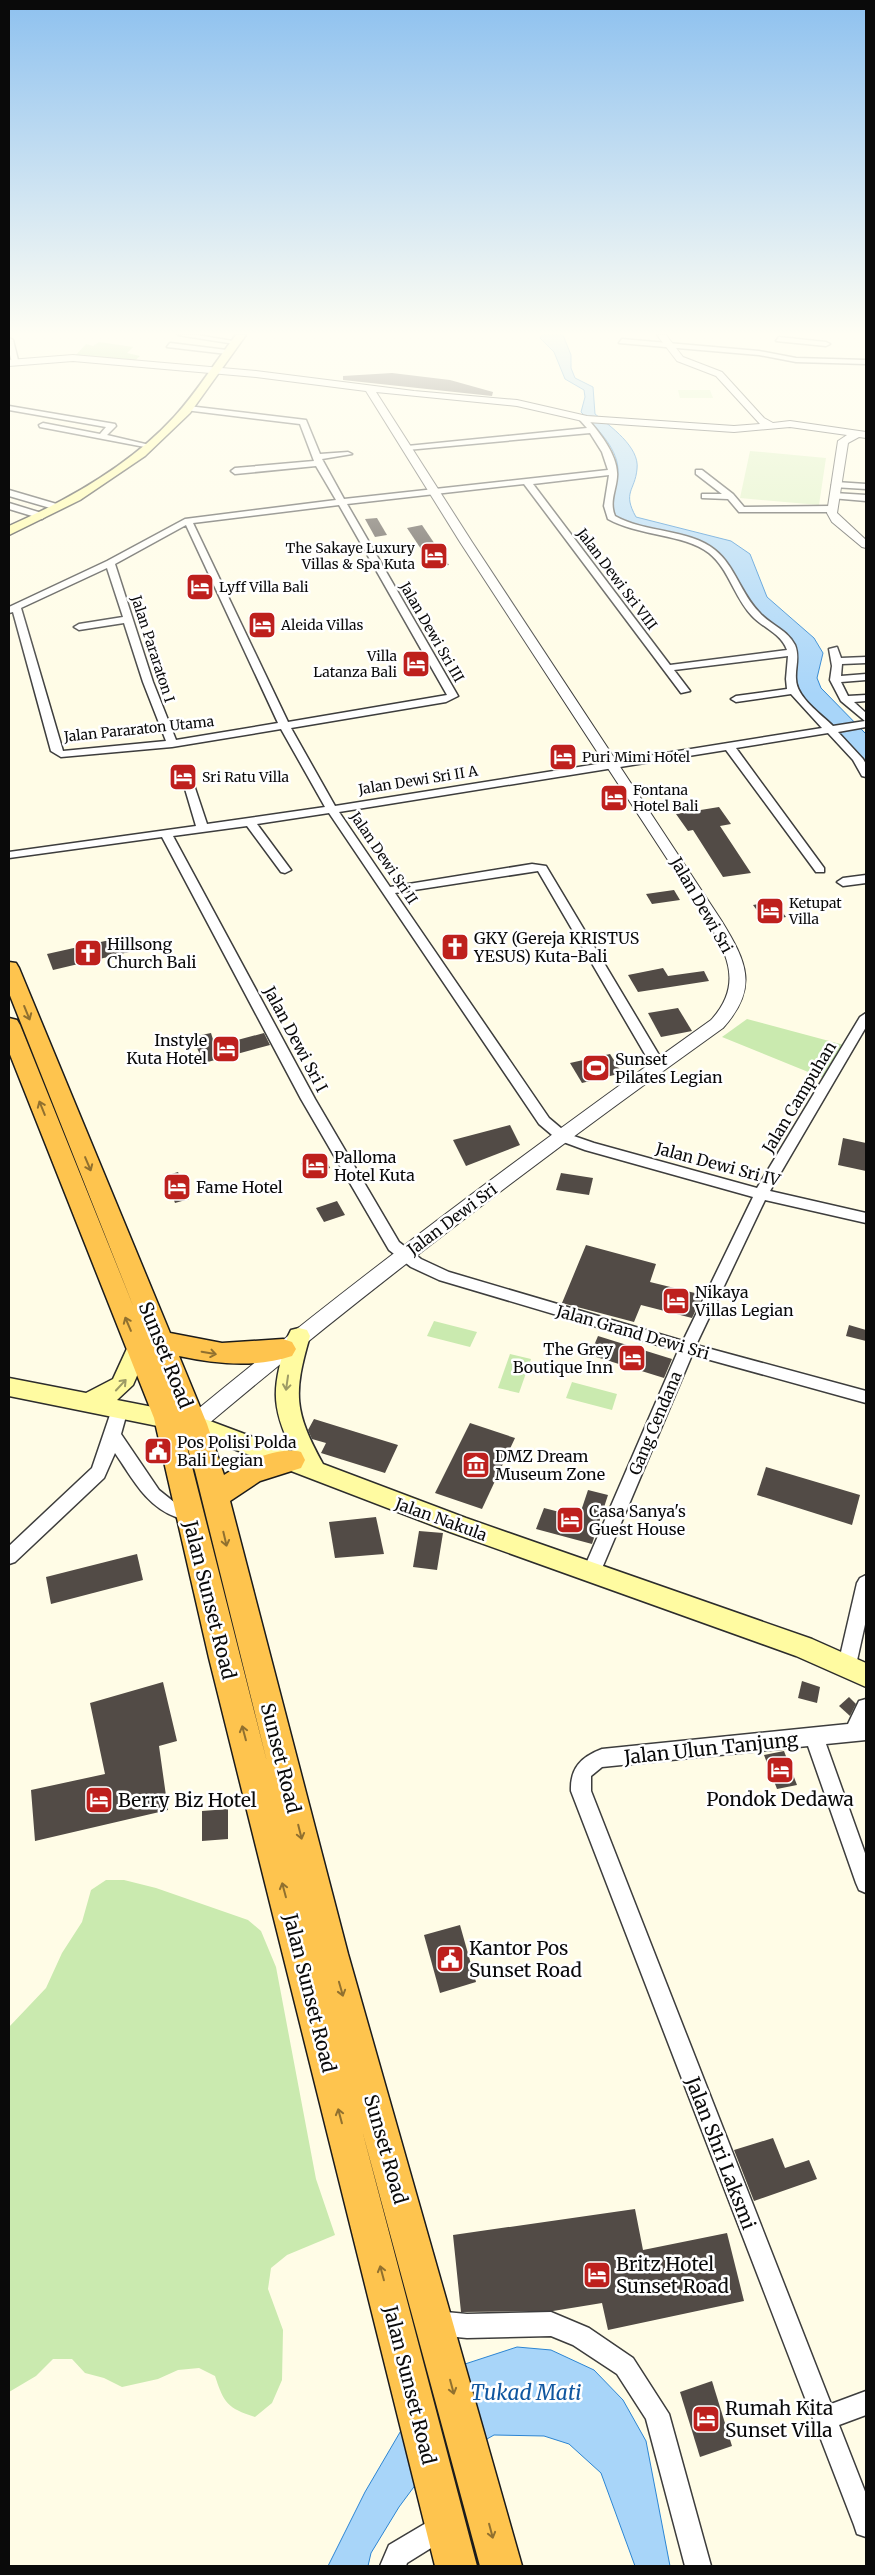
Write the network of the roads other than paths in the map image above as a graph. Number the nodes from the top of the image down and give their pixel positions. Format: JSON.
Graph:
{"nodes":[{"id":1,"x":137,"y":455,"type":"edge"},
{"id":2,"x":315,"y":455,"type":"edge"},
{"id":3,"x":342,"y":455,"type":"edge"},
{"id":4,"x":412,"y":455,"type":"edge"},
{"id":5,"x":607,"y":455,"type":"edge"},
{"id":6,"x":841,"y":455,"type":"edge"},
{"id":7,"x":317,"y":460,"type":"junction"},
{"id":8,"x":235,"y":471,"type":"dead end"},
{"id":9,"x":613,"y":472,"type":"junction"},
{"id":10,"x":699,"y":472,"type":"dead end"},
{"id":11,"x":528,"y":482,"type":"junction"},
{"id":12,"x":866,"y":487,"type":"edge"},
{"id":13,"x":835,"y":491,"type":"junction"},
{"id":14,"x":435,"y":492,"type":"junction"},
{"id":15,"x":9,"y":493,"type":"edge"},
{"id":16,"x":705,"y":496,"type":"dead end"},
{"id":17,"x":731,"y":497,"type":"junction"},
{"id":18,"x":866,"y":498,"type":"edge"},
{"id":19,"x":341,"y":502,"type":"junction"},
{"id":20,"x":9,"y":506,"type":"edge"},
{"id":21,"x":57,"y":507,"type":"junction"},
{"id":22,"x":831,"y":509,"type":"junction"},
{"id":23,"x":42,"y":516,"type":"junction"},
{"id":24,"x":188,"y":521,"type":"junction"},
{"id":25,"x":9,"y":531,"type":"edge"},
{"id":26,"x":866,"y":544,"type":"edge"},
{"id":27,"x":110,"y":563,"type":"junction"},
{"id":28,"x":13,"y":609,"type":"edge"},
{"id":29,"x":129,"y":619,"type":"junction"},
{"id":30,"x":79,"y":627,"type":"dead end"},
{"id":31,"x":834,"y":649,"type":"dead end"},
{"id":32,"x":792,"y":652,"type":"junction"},
{"id":33,"x":866,"y":660,"type":"edge"},
{"id":34,"x":836,"y":661,"type":"junction"},
{"id":35,"x":668,"y":668,"type":"junction"},
{"id":36,"x":866,"y":677,"type":"edge"},
{"id":37,"x":835,"y":680,"type":"junction"},
{"id":38,"x":685,"y":691,"type":"dead end"},
{"id":39,"x":793,"y":691,"type":"junction"},
{"id":40,"x":866,"y":698,"type":"edge"},
{"id":41,"x":736,"y":699,"type":"dead end"},
{"id":42,"x":845,"y":699,"type":"junction"},
{"id":43,"x":866,"y":718,"type":"edge"},
{"id":44,"x":866,"y":724,"type":"edge"},
{"id":45,"x":284,"y":725,"type":"junction"},
{"id":46,"x":833,"y":731,"type":"junction"},
{"id":47,"x":172,"y":744,"type":"junction"},
{"id":48,"x":730,"y":746,"type":"junction"},
{"id":49,"x":613,"y":764,"type":"junction"},
{"id":50,"x":866,"y":774,"type":"edge"},
{"id":51,"x":188,"y":782,"type":"dead end"},
{"id":52,"x":332,"y":810,"type":"junction"},
{"id":53,"x":250,"y":822,"type":"junction"},
{"id":54,"x":202,"y":828,"type":"junction"},
{"id":55,"x":166,"y":834,"type":"junction"},
{"id":56,"x":9,"y":855,"type":"edge"},
{"id":57,"x":284,"y":870,"type":"dead end"},
{"id":58,"x":820,"y":870,"type":"dead end"},
{"id":59,"x":866,"y":879,"type":"edge"},
{"id":60,"x":844,"y":882,"type":"dead end"},
{"id":61,"x":387,"y":891,"type":"junction"},
{"id":62,"x":9,"y":968,"type":"edge"},
{"id":63,"x":866,"y":1017,"type":"edge"},
{"id":64,"x":9,"y":1025,"type":"edge"},
{"id":65,"x":658,"y":1065,"type":"junction"},
{"id":66,"x":563,"y":1136,"type":"junction"},
{"id":67,"x":762,"y":1194,"type":"junction"},
{"id":68,"x":866,"y":1218,"type":"edge"},
{"id":69,"x":405,"y":1255,"type":"junction"},
{"id":70,"x":291,"y":1343,"type":"junction"},
{"id":71,"x":150,"y":1344,"type":"junction"},
{"id":72,"x":686,"y":1348,"type":"junction"},
{"id":73,"x":9,"y":1387,"type":"edge"},
{"id":74,"x":866,"y":1397,"type":"edge"},
{"id":75,"x":84,"y":1403,"type":"junction"},
{"id":76,"x":120,"y":1409,"type":"junction"},
{"id":77,"x":181,"y":1421,"type":"junction"},
{"id":78,"x":112,"y":1435,"type":"junction"},
{"id":79,"x":303,"y":1465,"type":"junction"},
{"id":80,"x":202,"y":1506,"type":"junction"},
{"id":81,"x":9,"y":1557,"type":"edge"},
{"id":82,"x":591,"y":1573,"type":"junction"},
{"id":83,"x":866,"y":1583,"type":"edge"},
{"id":84,"x":856,"y":1670,"type":"edge"},
{"id":85,"x":866,"y":1707,"type":"edge"},
{"id":86,"x":860,"y":1732,"type":"edge"},
{"id":87,"x":814,"y":1737,"type":"junction"},
{"id":88,"x":580,"y":1779,"type":"joint"},
{"id":89,"x":866,"y":1883,"type":"edge"},
{"id":90,"x":437,"y":2332,"type":"junction"},
{"id":91,"x":866,"y":2403,"type":"edge"},
{"id":92,"x":824,"y":2418,"type":"junction"},
{"id":93,"x":445,"y":2517,"type":"junction"},
{"id":94,"x":866,"y":2525,"type":"edge"},
{"id":95,"x":393,"y":2566,"type":"edge"},
{"id":96,"x":456,"y":2566,"type":"edge"},
{"id":97,"x":500,"y":2566,"type":"edge"},
{"id":98,"x":698,"y":2566,"type":"edge"}],
"edges":[{"from":1,"to":21,"type":"main road"},
{"from":2,"to":7,"type":"street","name":"Jalan Dewi Sri III"},
{"from":3,"to":7,"type":"street"},
{"from":4,"to":14,"type":"street","name":"Jalan Dewi Sri"},
{"from":5,"to":9,"type":"street"},
{"from":6,"to":13,"type":"street"},
{"from":7,"to":8,"type":"street"},
{"from":7,"to":19,"type":"street","name":"Jalan Dewi Sri III"},
{"from":9,"to":11,"type":"street"},
{"from":9,"to":32,"type":"street"},
{"from":10,"to":17,"type":"street"},
{"from":11,"to":14,"type":"street"},
{"from":11,"to":35,"type":"street","name":"Jalan Dewi Sri VIII"},
{"from":12,"to":13,"type":"street"},
{"from":13,"to":18,"type":"street"},
{"from":13,"to":22,"type":"street"},
{"from":14,"to":19,"type":"street"},
{"from":14,"to":49,"type":"street","name":"Jalan Dewi Sri"},
{"from":15,"to":21,"type":"street"},
{"from":16,"to":17,"type":"street"},
{"from":17,"to":22,"type":"street"},
{"from":19,"to":24,"type":"street"},
{"from":19,"to":45,"type":"street","name":"Jalan Dewi Sri III"},
{"from":20,"to":23,"type":"street"},
{"from":21,"to":23,"type":"main road"},
{"from":22,"to":26,"type":"street"},
{"from":23,"to":25,"type":"main road"},
{"from":24,"to":27,"type":"street"},
{"from":24,"to":45,"type":"street","name":"Jalan Dewi Sri II"},
{"from":27,"to":28,"type":"street"},
{"from":27,"to":29,"type":"street","name":"Jalan Pararaton I"},
{"from":28,"to":47,"type":"street","name":"Jalan Pararaton Utama"},
{"from":29,"to":30,"type":"street"},
{"from":29,"to":47,"type":"street","name":"Jalan Pararaton I"},
{"from":31,"to":34,"type":"street"},
{"from":32,"to":35,"type":"street"},
{"from":32,"to":39,"type":"street"},
{"from":33,"to":34,"type":"street"},
{"from":34,"to":37,"type":"street"},
{"from":35,"to":38,"type":"street","name":"Jalan Dewi Sri VIII"},
{"from":36,"to":37,"type":"street"},
{"from":37,"to":42,"type":"street"},
{"from":39,"to":41,"type":"street"},
{"from":39,"to":46,"type":"street"},
{"from":40,"to":42,"type":"street"},
{"from":42,"to":43,"type":"street"},
{"from":44,"to":46,"type":"street","name":"Jalan Dewi Sri II A"},
{"from":45,"to":47,"type":"street","name":"Jalan Pararaton Utama"},
{"from":45,"to":52,"type":"street","name":"Jalan Dewi Sri II"},
{"from":46,"to":48,"type":"street","name":"Jalan Dewi Sri II A"},
{"from":46,"to":50,"type":"street"},
{"from":48,"to":49,"type":"street","name":"Jalan Dewi Sri II A"},
{"from":48,"to":58,"type":"street"},
{"from":49,"to":52,"type":"street","name":"Jalan Dewi Sri II A"},
{"from":49,"to":65,"type":"street","name":"Jalan Dewi Sri"},
{"from":51,"to":54,"type":"street"},
{"from":52,"to":53,"type":"street","name":"Jalan Dewi Sri II A"},
{"from":52,"to":61,"type":"street","name":"Jalan Dewi Sri II"},
{"from":53,"to":54,"type":"street","name":"Jalan Dewi Sri II A"},
{"from":53,"to":57,"type":"street"},
{"from":54,"to":55,"type":"street","name":"Jalan Dewi Sri II A"},
{"from":55,"to":56,"type":"street","name":"Jalan Dewi Sri II A"},
{"from":55,"to":69,"type":"street","name":"Jalan Dewi Sri I"},
{"from":59,"to":60,"type":"street"},
{"from":61,"to":65,"type":"street"},
{"from":61,"to":66,"type":"street","name":"Jalan Dewi Sri II"},
{"from":62,"to":71,"type":"highway","name":"Sunset Road","one_way":true},
{"from":63,"to":67,"type":"street","name":"Jalan Campuhan"},
{"from":71,"to":64,"type":"highway","name":"Sunset Road","one_way":true},
{"from":65,"to":66,"type":"street","name":"Jalan Dewi Sri"},
{"from":66,"to":67,"type":"street","name":"Jalan Dewi Sri IV"},
{"from":66,"to":69,"type":"street","name":"Jalan Dewi Sri"},
{"from":67,"to":68,"type":"street","name":"Jalan Dewi Sri IV"},
{"from":67,"to":72,"type":"street","name":"Gang Cendana"},
{"from":69,"to":70,"type":"street","name":"Jalan Dewi Sri"},
{"from":69,"to":72,"type":"street","name":"Jalan Grand Dewi Sri"},
{"from":71,"to":70,"type":"highway","one_way":true},
{"from":70,"to":77,"type":"street","name":"Jalan Dewi Sri"},
{"from":70,"to":79,"type":"main road","one_way":true},
{"from":75,"to":71,"type":"main road","one_way":true},
{"from":71,"to":77,"type":"highway","name":"Sunset Road"},
{"from":72,"to":74,"type":"street","name":"Jalan Grand Dewi Sri"},
{"from":72,"to":82,"type":"street","name":"Gang Cendana"},
{"from":73,"to":75,"type":"main road","name":"Jalan Nakula"},
{"from":75,"to":76,"type":"main road","name":"Jalan Nakula"},
{"from":76,"to":77,"type":"main road","name":"Jalan Nakula"},
{"from":76,"to":78,"type":"street"},
{"from":77,"to":79,"type":"main road","name":"Jalan Nakula"},
{"from":77,"to":80,"type":"highway","name":"Jalan Sunset Road"},
{"from":78,"to":80,"type":"street"},
{"from":78,"to":81,"type":"street"},
{"from":79,"to":80,"type":"highway"},
{"from":79,"to":82,"type":"main road","name":"Jalan Nakula"},
{"from":80,"to":90,"type":"highway","name":"Sunset Road","one_way":true},
{"from":93,"to":80,"type":"highway","name":"Jalan Sunset Road","one_way":true},
{"from":82,"to":84,"type":"main road","name":"Jalan Nakula"},
{"from":83,"to":84,"type":"street"},
{"from":85,"to":86,"type":"street","name":"Jalan Ulun Tanjung"},
{"from":86,"to":87,"type":"street","name":"Jalan Ulun Tanjung"},
{"from":87,"to":88,"type":"street","name":"Jalan Ulun Tanjung"},
{"from":87,"to":89,"type":"street"},
{"from":88,"to":92,"type":"street","name":"Jalan Shri Laksmi"},
{"from":90,"to":97,"type":"highway","name":"Sunset Road","one_way":true},
{"from":90,"to":98,"type":"street"},
{"from":91,"to":92,"type":"street"},
{"from":92,"to":94,"type":"street","name":"Jalan Shri Laksmi"},
{"from":93,"to":95,"type":"street"},
{"from":93,"to":96,"type":"highway","name":"Jalan Sunset Road"}]}
